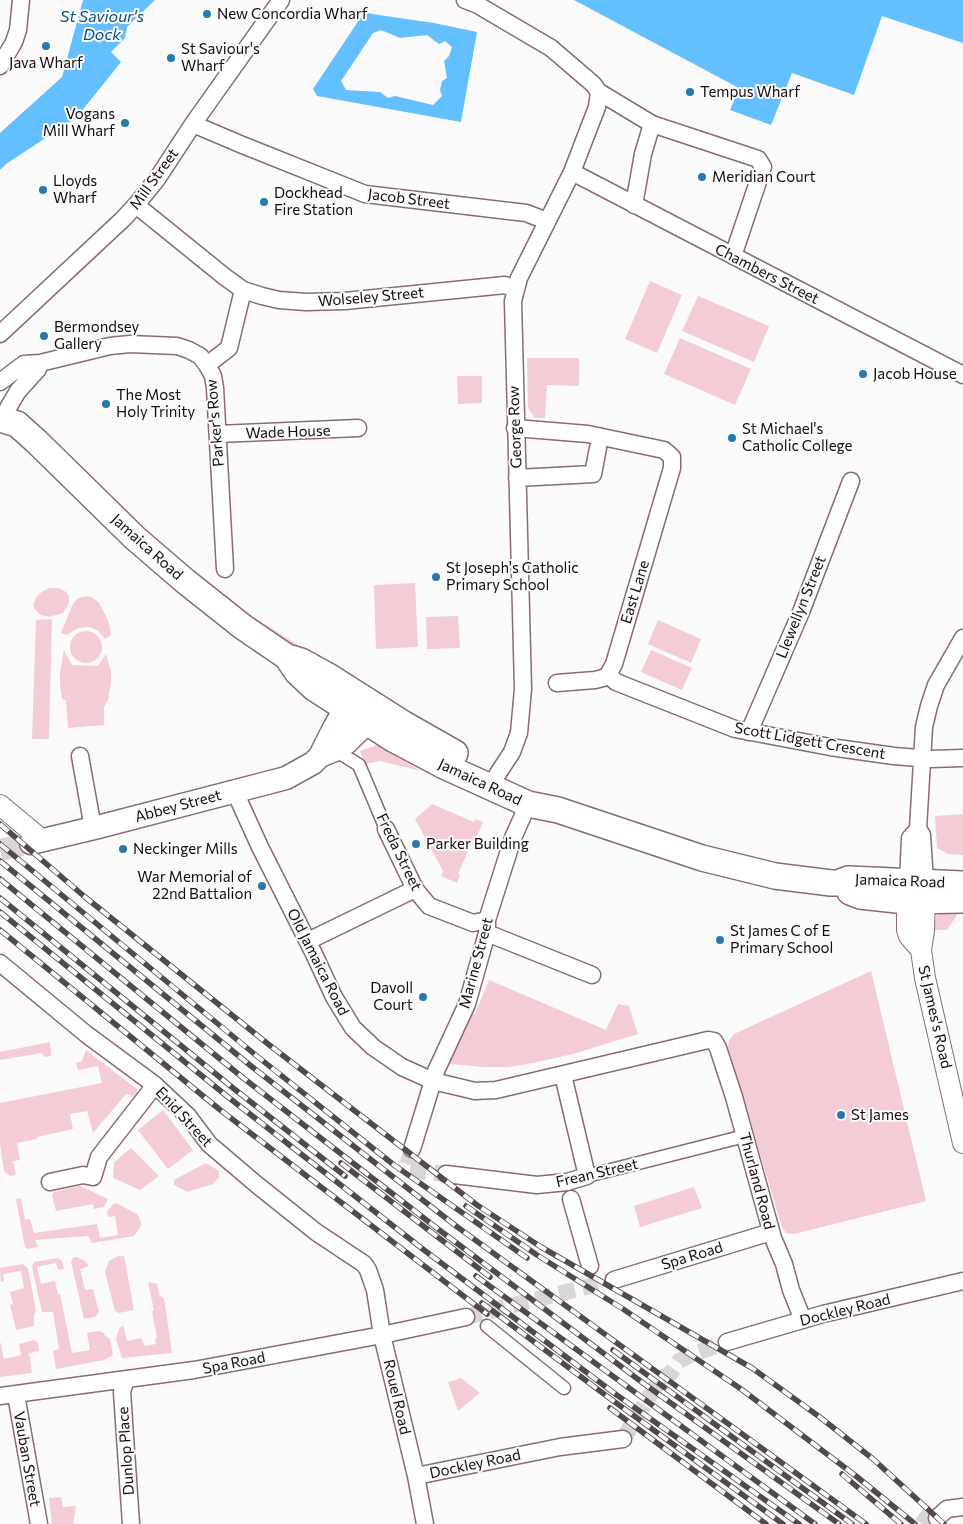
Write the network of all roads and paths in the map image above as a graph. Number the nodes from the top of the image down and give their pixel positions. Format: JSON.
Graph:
{"nodes":[{"id":1,"x":21,"y":0,"type":"edge"},
{"id":2,"x":281,"y":0,"type":"edge"},
{"id":3,"x":465,"y":0,"type":"edge"},
{"id":4,"x":0,"y":66,"type":"edge"},
{"id":5,"x":599,"y":92,"type":"junction"},
{"id":6,"x":193,"y":124,"type":"junction"},
{"id":7,"x":652,"y":124,"type":"junction"},
{"id":8,"x":572,"y":172,"type":"junction"},
{"id":9,"x":136,"y":205,"type":"junction"},
{"id":10,"x":634,"y":205,"type":"junction"},
{"id":11,"x":547,"y":221,"type":"junction"},
{"id":12,"x":733,"y":256,"type":"junction"},
{"id":13,"x":515,"y":289,"type":"junction"},
{"id":14,"x":243,"y":290,"type":"junction"},
{"id":15,"x":0,"y":334,"type":"edge"},
{"id":16,"x":40,"y":363,"type":"junction"},
{"id":17,"x":207,"y":364,"type":"junction"},
{"id":18,"x":963,"y":375,"type":"edge"},
{"id":19,"x":0,"y":382,"type":"edge"},
{"id":20,"x":8,"y":409,"type":"edge"},
{"id":21,"x":358,"y":428,"type":"dead end"},
{"id":22,"x":515,"y":428,"type":"junction"},
{"id":23,"x":218,"y":434,"type":"junction"},
{"id":24,"x":598,"y":448,"type":"dead end"},
{"id":25,"x":517,"y":478,"type":"junction"},
{"id":26,"x":851,"y":481,"type":"dead end"},
{"id":27,"x":225,"y":569,"type":"dead end"},
{"id":28,"x":963,"y":638,"type":"edge"},
{"id":29,"x":608,"y":674,"type":"junction"},
{"id":30,"x":557,"y":683,"type":"dead end"},
{"id":31,"x":350,"y":701,"type":"junction"},
{"id":32,"x":374,"y":716,"type":"junction"},
{"id":33,"x":749,"y":732,"type":"junction"},
{"id":34,"x":328,"y":753,"type":"junction"},
{"id":35,"x":80,"y":756,"type":"dead end"},
{"id":36,"x":921,"y":758,"type":"junction"},
{"id":37,"x":963,"y":758,"type":"edge"},
{"id":38,"x":497,"y":774,"type":"junction"},
{"id":39,"x":235,"y":792,"type":"junction"},
{"id":40,"x":528,"y":804,"type":"junction"},
{"id":41,"x":0,"y":805,"type":"edge"},
{"id":42,"x":558,"y":810,"type":"junction"},
{"id":43,"x":93,"y":828,"type":"junction"},
{"id":44,"x":386,"y":829,"type":"joint"},
{"id":45,"x":36,"y":842,"type":"joint"},
{"id":46,"x":963,"y":884,"type":"edge"},
{"id":47,"x":415,"y":889,"type":"junction"},
{"id":48,"x":916,"y":891,"type":"junction"},
{"id":49,"x":963,"y":900,"type":"edge"},
{"id":50,"x":487,"y":926,"type":"junction"},
{"id":51,"x":308,"y":942,"type":"junction"},
{"id":52,"x":0,"y":963,"type":"edge"},
{"id":53,"x":592,"y":975,"type":"dead end"},
{"id":54,"x":714,"y":1041,"type":"joint"},
{"id":55,"x":562,"y":1075,"type":"junction"},
{"id":56,"x":433,"y":1081,"type":"junction"},
{"id":57,"x":155,"y":1085,"type":"junction"},
{"id":58,"x":745,"y":1136,"type":"junction"},
{"id":59,"x":963,"y":1143,"type":"edge"},
{"id":60,"x":412,"y":1149,"type":"tunnel mouth"},
{"id":61,"x":446,"y":1174,"type":"tunnel mouth"},
{"id":62,"x":587,"y":1176,"type":"junction"},
{"id":63,"x":50,"y":1182,"type":"dead end"},
{"id":64,"x":569,"y":1191,"type":"junction"},
{"id":65,"x":771,"y":1232,"type":"junction"},
{"id":66,"x":590,"y":1266,"type":"dead end"},
{"id":67,"x":368,"y":1270,"type":"joint"},
{"id":68,"x":614,"y":1280,"type":"tunnel mouth"},
{"id":69,"x":963,"y":1281,"type":"edge"},
{"id":70,"x":466,"y":1317,"type":"tunnel mouth"},
{"id":71,"x":803,"y":1320,"type":"junction"},
{"id":72,"x":487,"y":1326,"type":"dead end"},
{"id":73,"x":382,"y":1335,"type":"junction"},
{"id":74,"x":727,"y":1342,"type":"tunnel mouth"},
{"id":75,"x":126,"y":1379,"type":"junction"},
{"id":76,"x":564,"y":1388,"type":"dead end"},
{"id":77,"x":8,"y":1396,"type":"edge"},
{"id":78,"x":623,"y":1439,"type":"dead end"},
{"id":79,"x":416,"y":1476,"type":"junction"},
{"id":80,"x":963,"y":1507,"type":"edge"},
{"id":81,"x":937,"y":1518,"type":"tunnel mouth"},
{"id":82,"x":39,"y":1524,"type":"edge"},
{"id":83,"x":131,"y":1524,"type":"edge"},
{"id":84,"x":426,"y":1524,"type":"edge"}],
"edges":[{"from":1,"to":4,"type":"street"},
{"from":2,"to":6,"type":"street","name":"Mill Street"},
{"from":3,"to":5,"type":"street"},
{"from":5,"to":7,"type":"street"},
{"from":5,"to":8,"type":"street","name":"George Row"},
{"from":6,"to":9,"type":"street","name":"Mill Street"},
{"from":6,"to":11,"type":"street","name":"Jacob Street"},
{"from":7,"to":10,"type":"street"},
{"from":7,"to":12,"type":"street"},
{"from":8,"to":10,"type":"street","name":"Chambers Street"},
{"from":8,"to":11,"type":"street","name":"George Row"},
{"from":9,"to":14,"type":"street","name":"Wolseley Street"},
{"from":9,"to":15,"type":"street","name":"Mill Street"},
{"from":10,"to":12,"type":"street","name":"Chambers Street"},
{"from":11,"to":13,"type":"street","name":"George Row"},
{"from":12,"to":18,"type":"street","name":"Chambers Street"},
{"from":13,"to":14,"type":"street","name":"Wolseley Street"},
{"from":13,"to":22,"type":"street","name":"George Row"},
{"from":14,"to":17,"type":"street","name":"Parker's Row"},
{"from":16,"to":17,"type":"street"},
{"from":16,"to":19,"type":"street"},
{"from":16,"to":20,"type":"street"},
{"from":17,"to":23,"type":"street","name":"Parker's Row"},
{"from":20,"to":31,"type":"main road","name":"Jamaica Road"},
{"from":21,"to":23,"type":"street","name":"Wade House"},
{"from":22,"to":25,"type":"street","name":"George Row"},
{"from":22,"to":29,"type":"street","name":"East Lane"},
{"from":23,"to":27,"type":"street","name":"Parker's Row"},
{"from":24,"to":25,"type":"street"},
{"from":25,"to":38,"type":"street","name":"George Row"},
{"from":26,"to":33,"type":"street","name":"Llewellyn Street"},
{"from":28,"to":36,"type":"street"},
{"from":29,"to":30,"type":"street"},
{"from":29,"to":33,"type":"street","name":"Scott Lidgett Crescent"},
{"from":31,"to":32,"type":"main road","name":"Jamaica Road"},
{"from":31,"to":34,"type":"main road","name":"Abbey Street"},
{"from":32,"to":34,"type":"main road","name":"Abbey Street"},
{"from":32,"to":38,"type":"main road","name":"Jamaica Road"},
{"from":32,"to":40,"type":"main road","name":"Jamaica Road"},
{"from":33,"to":36,"type":"street","name":"Scott Lidgett Crescent"},
{"from":34,"to":39,"type":"main road","name":"Abbey Street"},
{"from":34,"to":44,"type":"street","name":"Freda Street"},
{"from":35,"to":43,"type":"street"},
{"from":36,"to":37,"type":"street","name":"Scott Lidgett Crescent"},
{"from":36,"to":48,"type":"street"},
{"from":38,"to":42,"type":"main road","name":"Jamaica Road"},
{"from":39,"to":43,"type":"main road","name":"Abbey Street"},
{"from":39,"to":51,"type":"street","name":"Old Jamaica Road"},
{"from":40,"to":42,"type":"main road","name":"Jamaica Road"},
{"from":40,"to":50,"type":"street","name":"Marine Street"},
{"from":41,"to":45,"type":"street"},
{"from":42,"to":48,"type":"main road","name":"Jamaica Road"},
{"from":43,"to":45,"type":"main road","name":"Abbey Street"},
{"from":44,"to":47,"type":"street","name":"Freda Street"},
{"from":46,"to":48,"type":"main road","name":"Jamaica Road"},
{"from":47,"to":50,"type":"street","name":"Freda Street"},
{"from":47,"to":51,"type":"street"},
{"from":48,"to":49,"type":"main road","name":"Jamaica Road"},
{"from":48,"to":59,"type":"street","name":"St James's Road"},
{"from":50,"to":53,"type":"street"},
{"from":50,"to":56,"type":"street","name":"Marine Street"},
{"from":51,"to":56,"type":"street","name":"Old Jamaica Road"},
{"from":52,"to":57,"type":"street","name":"Enid Street"},
{"from":54,"to":55,"type":"street","name":"Old Jamaica Road"},
{"from":54,"to":58,"type":"street","name":"Thurland Road"},
{"from":55,"to":56,"type":"street","name":"Old Jamaica Road"},
{"from":55,"to":62,"type":"street"},
{"from":56,"to":60,"type":"street","name":"Marine Street"},
{"from":57,"to":63,"type":"street"},
{"from":57,"to":67,"type":"street","name":"Enid Street"},
{"from":58,"to":62,"type":"street","name":"Frean Street"},
{"from":58,"to":65,"type":"street","name":"Thurland Road"},
{"from":61,"to":64,"type":"street","name":"Frean Street"},
{"from":62,"to":64,"type":"street","name":"Frean Street"},
{"from":64,"to":66,"type":"street"},
{"from":65,"to":68,"type":"street","name":"Spa Road"},
{"from":65,"to":71,"type":"street","name":"Thurland Road"},
{"from":67,"to":73,"type":"street","name":"Rouel Road"},
{"from":69,"to":71,"type":"street","name":"Dockley Road"},
{"from":70,"to":73,"type":"street","name":"Spa Road"},
{"from":71,"to":74,"type":"street","name":"Dockley Road"},
{"from":72,"to":76,"type":"street"},
{"from":73,"to":75,"type":"street","name":"Spa Road"},
{"from":73,"to":79,"type":"street","name":"Rouel Road"},
{"from":75,"to":77,"type":"street","name":"Spa Road"},
{"from":75,"to":83,"type":"street","name":"Dunlop Place"},
{"from":77,"to":82,"type":"street","name":"Vauban Street"},
{"from":78,"to":79,"type":"street","name":"Dockley Road"},
{"from":79,"to":84,"type":"street","name":"Rouel Road"},
{"from":80,"to":81,"type":"street"}]}
